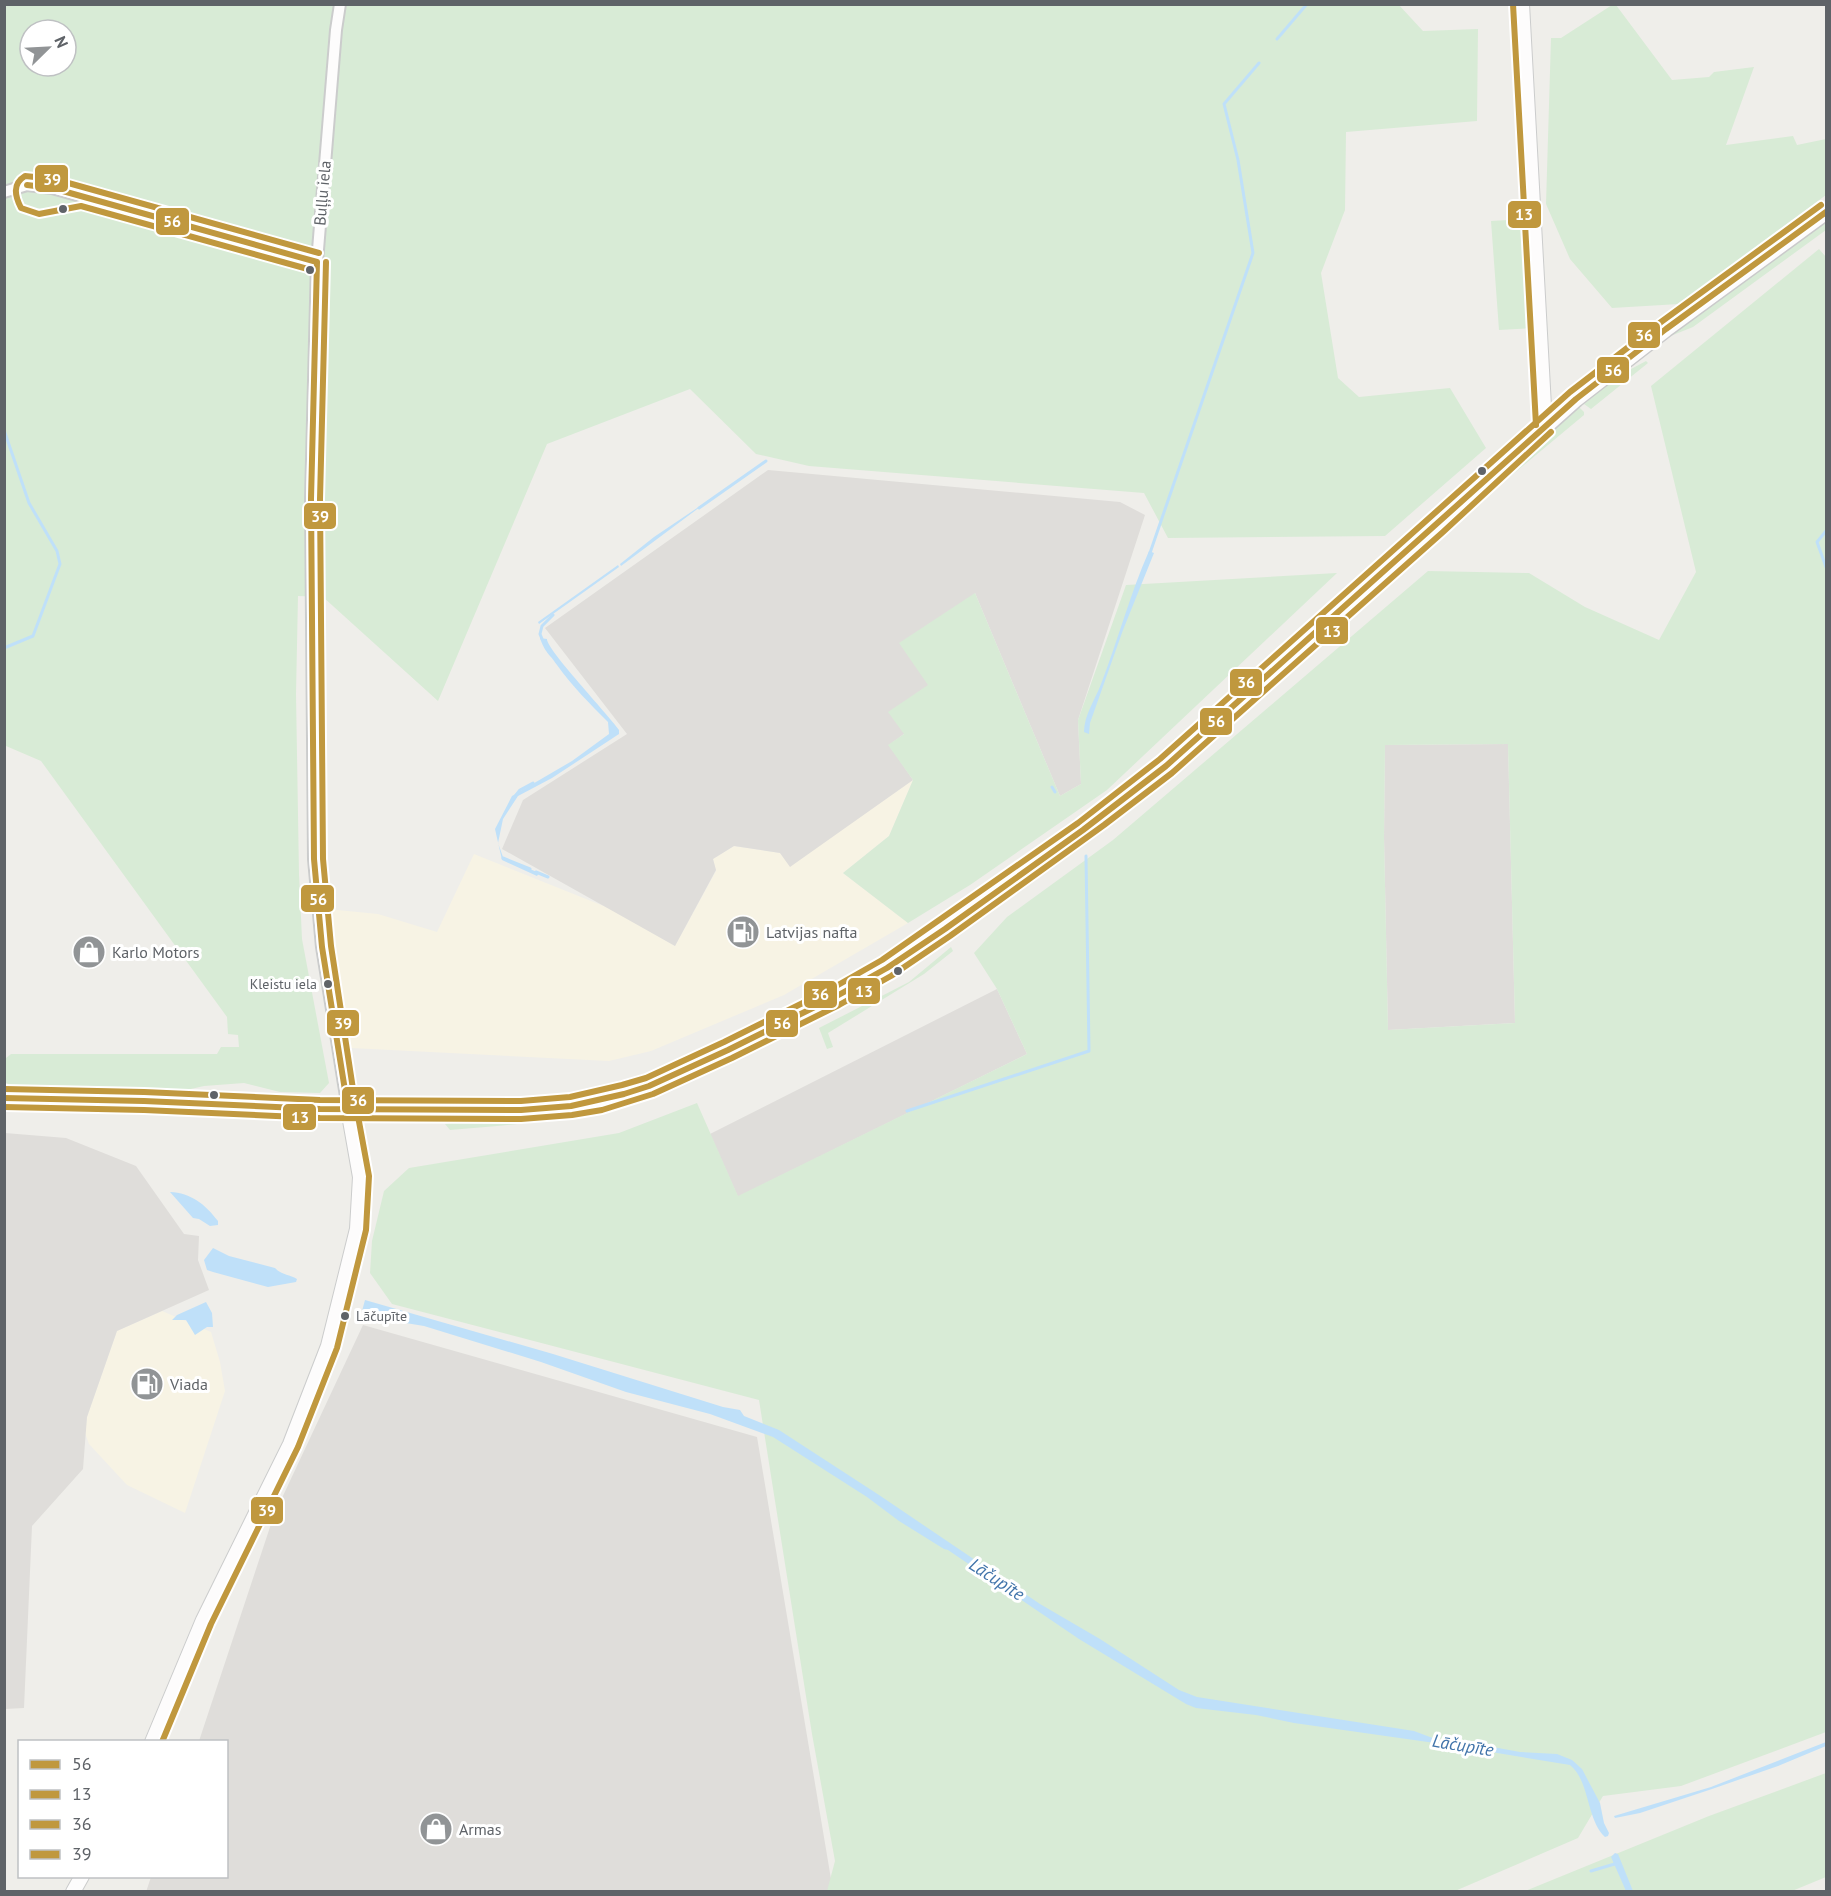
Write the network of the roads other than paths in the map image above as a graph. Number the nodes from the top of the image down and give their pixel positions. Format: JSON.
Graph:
{"nodes":[{"id":1,"x":340,"y":4,"type":"edge"},
{"id":2,"x":1522,"y":4,"type":"edge"},
{"id":3,"x":4,"y":192,"type":"edge"},
{"id":4,"x":1827,"y":212,"type":"edge"},
{"id":5,"x":316,"y":262,"type":"junction"},
{"id":6,"x":1545,"y":425,"type":"junction"},
{"id":7,"x":4,"y":1098,"type":"edge"},
{"id":8,"x":348,"y":1109,"type":"junction"},
{"id":9,"x":153,"y":1740,"type":"edge"},
{"id":10,"x":81,"y":1878,"type":"edge"},
{"id":11,"x":73,"y":1892,"type":"edge"}],
"edges":[{"from":1,"to":5,"type":"street","name":"Buļļu iela"},
{"from":2,"to":6,"type":"street"},
{"from":3,"to":5,"type":"street"},
{"from":4,"to":6,"type":"main road"},
{"from":5,"to":8,"type":"street","name":"Buļļu iela"},
{"from":6,"to":8,"type":"main road"},
{"from":7,"to":8,"type":"main road"},
{"from":8,"to":9,"type":"street","name":"Buļļu iela"},
{"from":10,"to":11,"type":"street"}]}
